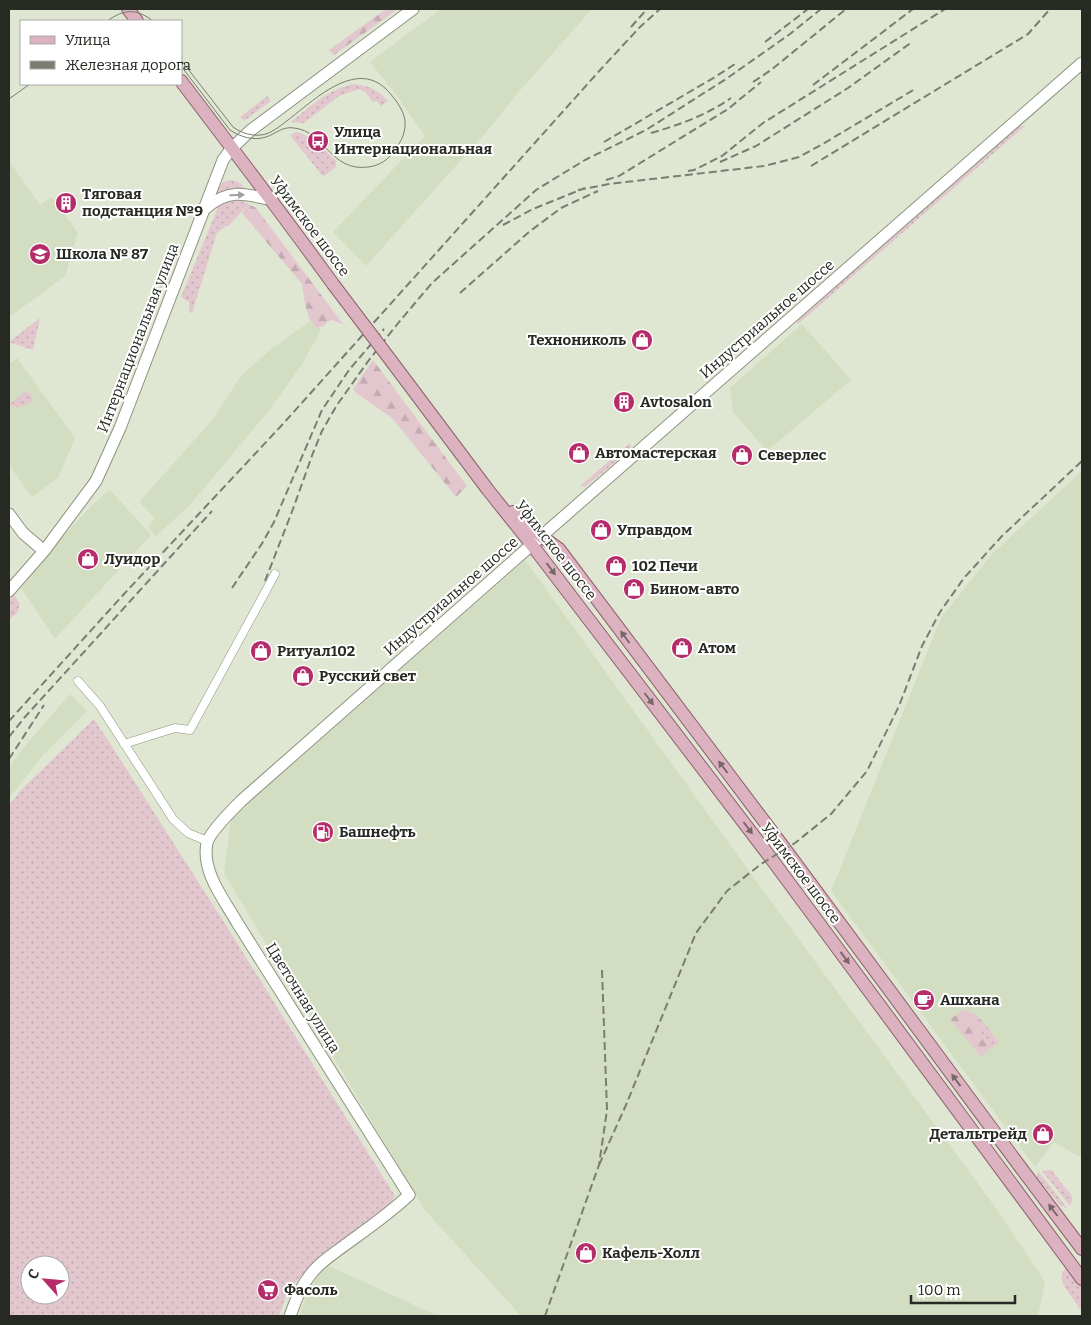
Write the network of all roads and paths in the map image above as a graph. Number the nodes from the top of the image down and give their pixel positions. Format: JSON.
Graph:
{"nodes":[{"id":1,"x":128,"y":9,"type":"edge"},
{"id":2,"x":413,"y":9,"type":"edge"},
{"id":3,"x":136,"y":20,"type":"edge"},
{"id":4,"x":1082,"y":62,"type":"edge"},
{"id":5,"x":182,"y":81,"type":"edge"},
{"id":6,"x":231,"y":149,"type":"junction"},
{"id":7,"x":272,"y":200,"type":"junction"},
{"id":8,"x":205,"y":209,"type":"junction"},
{"id":9,"x":9,"y":514,"type":"edge"},
{"id":10,"x":536,"y":540,"type":"junction"},
{"id":11,"x":44,"y":552,"type":"junction"},
{"id":12,"x":275,"y":574,"type":"dead end"},
{"id":13,"x":9,"y":591,"type":"edge"},
{"id":14,"x":78,"y":681,"type":"dead end"},
{"id":15,"x":124,"y":744,"type":"junction"},
{"id":16,"x":207,"y":841,"type":"junction"},
{"id":17,"x":1082,"y":1249,"type":"edge"},
{"id":18,"x":1082,"y":1280,"type":"edge"},
{"id":19,"x":290,"y":1316,"type":"edge"}],
"edges":[{"from":1,"to":3,"type":"main road"},
{"from":2,"to":6,"type":"street","name":"Интернациональная улица"},
{"from":4,"to":10,"type":"street","name":"Индустриальное шоссе"},
{"from":5,"to":6,"type":"main road","name":"Уфимское шоссе"},
{"from":6,"to":7,"type":"main road","name":"Уфимское шоссе"},
{"from":6,"to":8,"type":"street","name":"Интернациональная улица"},
{"from":8,"to":7,"type":"street","one_way":true},
{"from":7,"to":10,"type":"main road","name":"Уфимское шоссе","bridge":true},
{"from":8,"to":11,"type":"street","name":"Интернациональная улица"},
{"from":9,"to":11,"type":"street"},
{"from":10,"to":16,"type":"street","name":"Индустриальное шоссе"},
{"from":17,"to":10,"type":"main road","name":"Уфимское шоссе","one_way":true},
{"from":10,"to":18,"type":"main road","name":"Уфимское шоссе","one_way":true},
{"from":11,"to":13,"type":"street","name":"Интернациональная улица"},
{"from":12,"to":15,"type":"street"},
{"from":14,"to":15,"type":"street"},
{"from":15,"to":16,"type":"street"},
{"from":16,"to":19,"type":"street","name":"Цветочная улица"}]}
